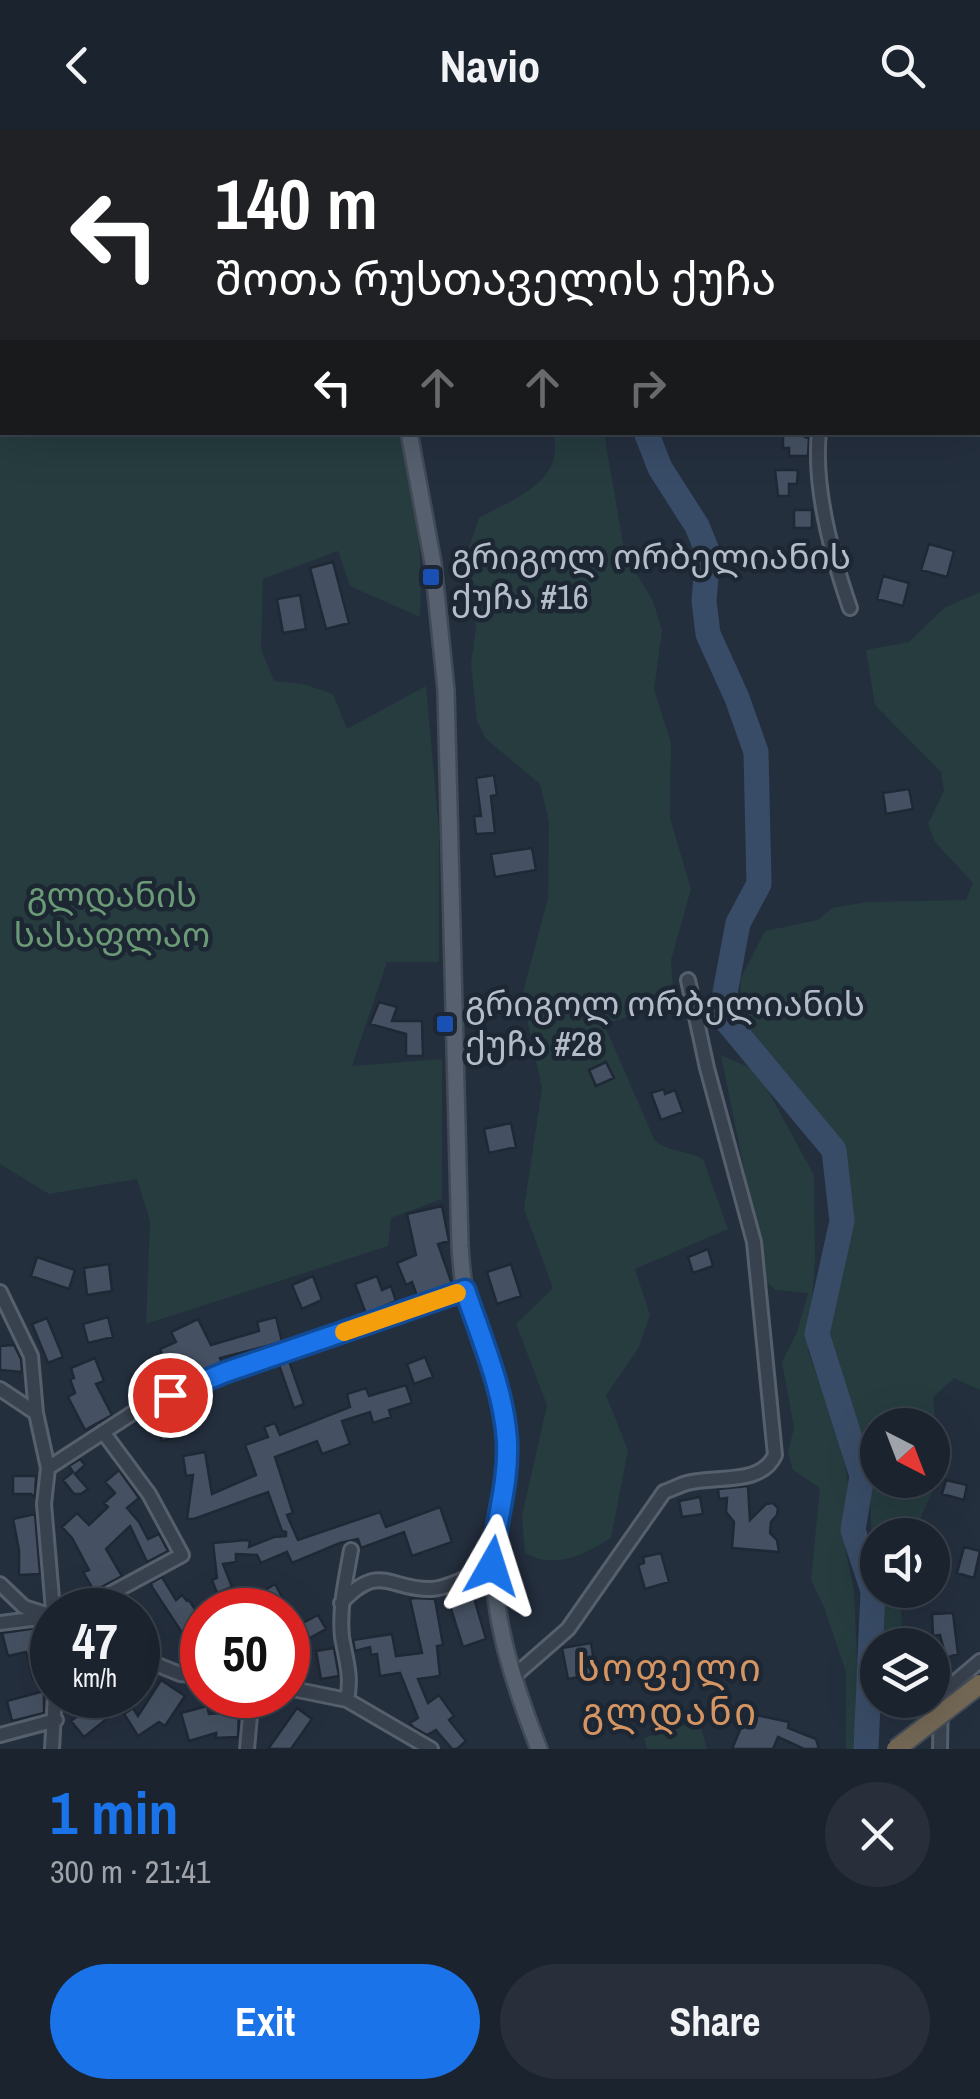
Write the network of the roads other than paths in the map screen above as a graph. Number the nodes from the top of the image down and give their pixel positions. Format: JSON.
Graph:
{"nodes":[{"id":1,"x":410,"y":435,"type":"edge"},
{"id":2,"x":818,"y":435,"type":"edge"},
{"id":3,"x":850,"y":608,"type":"dead end"},
{"id":4,"x":688,"y":980,"type":"dead end"},
{"id":5,"x":465,"y":1290,"type":"junction"},
{"id":6,"x":0,"y":1292,"type":"edge"},
{"id":7,"x":0,"y":1389,"type":"edge"},
{"id":8,"x":36,"y":1413,"type":"junction"},
{"id":9,"x":102,"y":1432,"type":"junction"},
{"id":10,"x":48,"y":1468,"type":"junction"},
{"id":11,"x":351,"y":1550,"type":"dead end"},
{"id":12,"x":492,"y":1566,"type":"junction"},
{"id":13,"x":0,"y":1584,"type":"edge"},
{"id":14,"x":51,"y":1588,"type":"edge"},
{"id":15,"x":121,"y":1588,"type":"edge"},
{"id":16,"x":341,"y":1603,"type":"junction"},
{"id":17,"x":30,"y":1608,"type":"edge"},
{"id":18,"x":30,"y":1618,"type":"edge"},
{"id":19,"x":0,"y":1623,"type":"edge"},
{"id":20,"x":980,"y":1661,"type":"edge"},
{"id":21,"x":513,"y":1678,"type":"junction"},
{"id":22,"x":980,"y":1684,"type":"edge"},
{"id":23,"x":310,"y":1692,"type":"edge"},
{"id":24,"x":348,"y":1700,"type":"junction"},
{"id":25,"x":250,"y":1718,"type":"edge"},
{"id":26,"x":56,"y":1720,"type":"joint"},
{"id":27,"x":0,"y":1735,"type":"edge"},
{"id":28,"x":52,"y":1749,"type":"edge"},
{"id":29,"x":247,"y":1749,"type":"edge"},
{"id":30,"x":431,"y":1749,"type":"edge"},
{"id":31,"x":539,"y":1749,"type":"edge"},
{"id":32,"x":896,"y":1749,"type":"edge"},
{"id":33,"x":940,"y":1749,"type":"edge"}],
"edges":[{"from":1,"to":5,"type":"main road"},
{"from":2,"to":3,"type":"street"},
{"from":4,"to":21,"type":"street"},
{"from":5,"to":9,"type":"street"},
{"from":5,"to":12,"type":"main road"},
{"from":6,"to":8,"type":"street"},
{"from":7,"to":8,"type":"street"},
{"from":8,"to":10,"type":"street"},
{"from":9,"to":10,"type":"street"},
{"from":9,"to":15,"type":"street"},
{"from":10,"to":14,"type":"street"},
{"from":11,"to":16,"type":"street"},
{"from":12,"to":16,"type":"street"},
{"from":12,"to":21,"type":"main road"},
{"from":13,"to":17,"type":"street"},
{"from":16,"to":24,"type":"street"},
{"from":18,"to":19,"type":"street"},
{"from":20,"to":33,"type":"street"},
{"from":21,"to":31,"type":"main road"},
{"from":22,"to":32,"type":"highway","bridge":true},
{"from":23,"to":24,"type":"street"},
{"from":24,"to":30,"type":"street"},
{"from":25,"to":29,"type":"street"},
{"from":26,"to":27,"type":"street"},
{"from":26,"to":28,"type":"street"}]}
